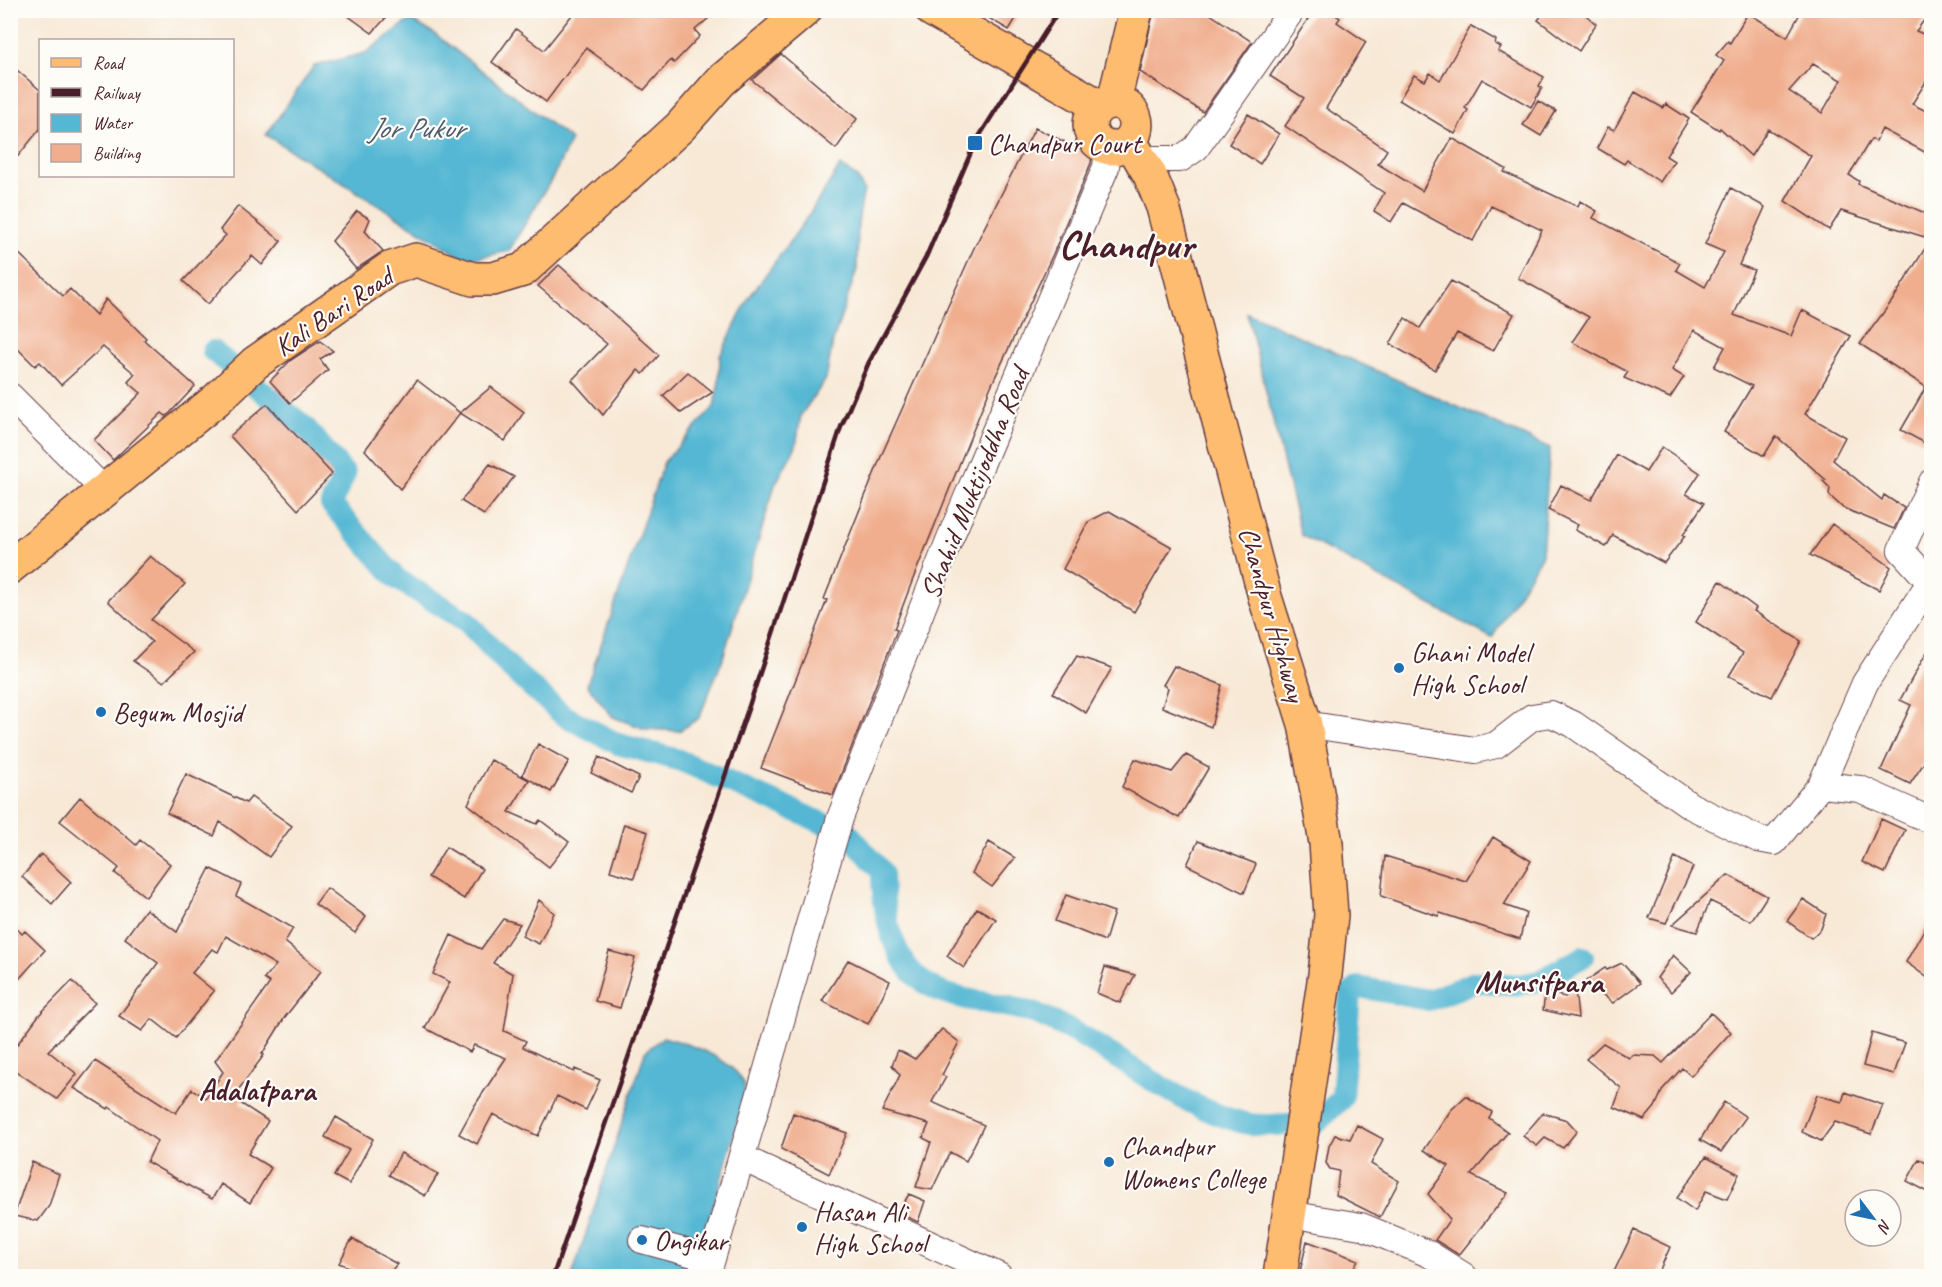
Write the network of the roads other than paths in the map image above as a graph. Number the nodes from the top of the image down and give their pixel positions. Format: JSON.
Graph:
{"nodes":[{"id":1,"x":805,"y":10,"type":"edge"},
{"id":2,"x":932,"y":10,"type":"edge"},
{"id":3,"x":1136,"y":10,"type":"edge"},
{"id":4,"x":1292,"y":10,"type":"edge"},
{"id":5,"x":1107,"y":104,"type":"junction"},
{"id":6,"x":1126,"y":160,"type":"junction"},
{"id":7,"x":10,"y":396,"type":"edge"},
{"id":8,"x":1932,"y":482,"type":"edge"},
{"id":9,"x":103,"y":489,"type":"junction"},
{"id":10,"x":10,"y":567,"type":"edge"},
{"id":11,"x":1305,"y":724,"type":"junction"},
{"id":12,"x":1821,"y":785,"type":"junction"},
{"id":13,"x":1932,"y":821,"type":"edge"},
{"id":14,"x":742,"y":1158,"type":"junction"},
{"id":15,"x":1288,"y":1214,"type":"junction"},
{"id":16,"x":642,"y":1240,"type":"dead end"},
{"id":17,"x":710,"y":1268,"type":"edge"},
{"id":18,"x":999,"y":1276,"type":"edge"},
{"id":19,"x":1280,"y":1276,"type":"edge"},
{"id":20,"x":1464,"y":1276,"type":"edge"}],
"edges":[{"from":1,"to":9,"type":"main road","name":"Kali Bari Road"},
{"from":2,"to":5,"type":"main road"},
{"from":3,"to":5,"type":"main road"},
{"from":4,"to":6,"type":"street"},
{"from":5,"to":6,"type":"main road"},
{"from":6,"to":11,"type":"main road","name":"Chandpur Highway"},
{"from":6,"to":14,"type":"street","name":"Shahid Muktijoddha Road"},
{"from":7,"to":9,"type":"street"},
{"from":8,"to":12,"type":"street"},
{"from":9,"to":10,"type":"main road","name":"Kali Bari Road"},
{"from":11,"to":12,"type":"street"},
{"from":11,"to":15,"type":"main road","name":"Chandpur Highway"},
{"from":12,"to":13,"type":"street"},
{"from":14,"to":17,"type":"street","name":"Shahid Muktijoddha Road"},
{"from":14,"to":18,"type":"street"},
{"from":15,"to":19,"type":"main road","name":"Chandpur Highway"},
{"from":15,"to":20,"type":"street"},
{"from":16,"to":17,"type":"street"}]}
